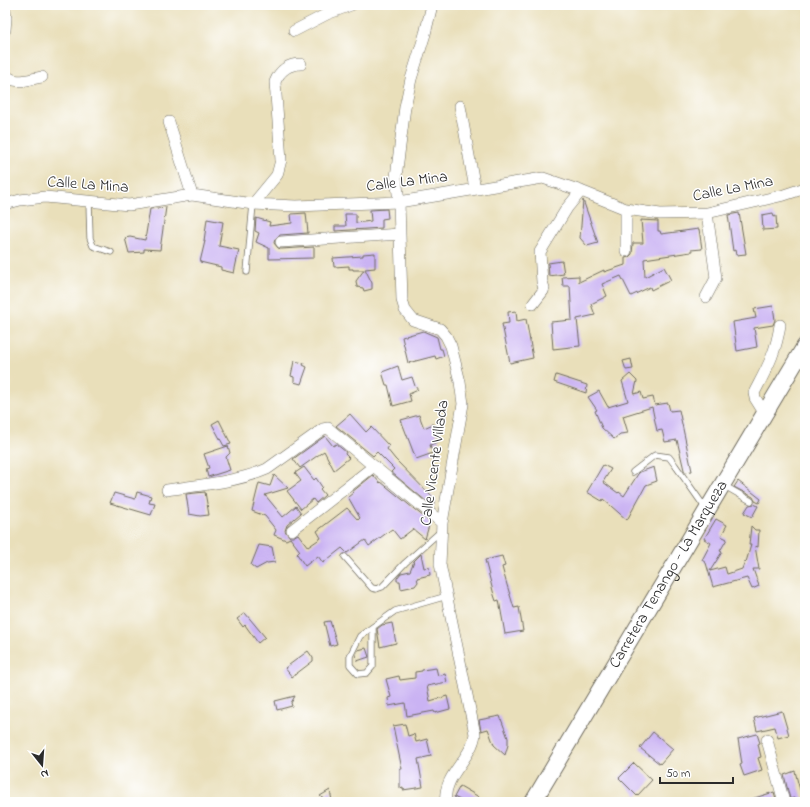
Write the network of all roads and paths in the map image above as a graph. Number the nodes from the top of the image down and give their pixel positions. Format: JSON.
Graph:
{"nodes":[{"id":1,"x":351,"y":5,"type":"edge"},
{"id":2,"x":432,"y":5,"type":"edge"},
{"id":3,"x":5,"y":9,"type":"edge"},
{"id":4,"x":5,"y":30,"type":"edge"},
{"id":5,"x":294,"y":31,"type":"dead end"},
{"id":6,"x":301,"y":64,"type":"dead end"},
{"id":7,"x":5,"y":74,"type":"edge"},
{"id":8,"x":42,"y":77,"type":"dead end"},
{"id":9,"x":460,"y":106,"type":"dead end"},
{"id":10,"x":169,"y":122,"type":"dead end"},
{"id":11,"x":805,"y":188,"type":"edge"},
{"id":12,"x":475,"y":189,"type":"junction"},
{"id":13,"x":581,"y":191,"type":"junction"},
{"id":14,"x":192,"y":195,"type":"junction"},
{"id":15,"x":89,"y":202,"type":"junction"},
{"id":16,"x":399,"y":202,"type":"junction"},
{"id":17,"x":5,"y":204,"type":"edge"},
{"id":18,"x":253,"y":204,"type":"junction"},
{"id":19,"x":626,"y":209,"type":"junction"},
{"id":20,"x":707,"y":213,"type":"junction"},
{"id":21,"x":400,"y":234,"type":"junction"},
{"id":22,"x":281,"y":242,"type":"dead end"},
{"id":23,"x":626,"y":251,"type":"dead end"},
{"id":24,"x":111,"y":252,"type":"dead end"},
{"id":25,"x":247,"y":272,"type":"dead end"},
{"id":26,"x":706,"y":297,"type":"dead end"},
{"id":27,"x":533,"y":304,"type":"dead end"},
{"id":28,"x":780,"y":326,"type":"dead end"},
{"id":29,"x":805,"y":346,"type":"edge"},
{"id":30,"x":765,"y":414,"type":"junction"},
{"id":31,"x":374,"y":466,"type":"junction"},
{"id":32,"x":633,"y":472,"type":"dead end"},
{"id":33,"x":723,"y":484,"type":"junction"},
{"id":34,"x":167,"y":490,"type":"dead end"},
{"id":35,"x":751,"y":501,"type":"dead end"},
{"id":36,"x":707,"y":511,"type":"junction"},
{"id":37,"x":442,"y":527,"type":"junction"},
{"id":38,"x":292,"y":530,"type":"dead end"},
{"id":39,"x":345,"y":557,"type":"dead end"},
{"id":40,"x":447,"y":596,"type":"junction"},
{"id":41,"x":373,"y":627,"type":"junction"},
{"id":42,"x":767,"y":740,"type":"dead end"},
{"id":43,"x":446,"y":802,"type":"edge"},
{"id":44,"x":533,"y":802,"type":"edge"},
{"id":45,"x":784,"y":802,"type":"edge"}],
"edges":[{"from":1,"to":5,"type":"street"},
{"from":2,"to":16,"type":"street","name":"Calle Vicente Villada"},
{"from":3,"to":4,"type":"street"},
{"from":6,"to":18,"type":"street"},
{"from":7,"to":8,"type":"street"},
{"from":9,"to":12,"type":"street"},
{"from":10,"to":14,"type":"street"},
{"from":11,"to":20,"type":"street","name":"Calle La Mina"},
{"from":12,"to":13,"type":"street","name":"Calle La Mina"},
{"from":12,"to":16,"type":"street","name":"Calle La Mina"},
{"from":13,"to":19,"type":"street","name":"Calle La Mina"},
{"from":13,"to":27,"type":"street"},
{"from":14,"to":15,"type":"street","name":"Calle La Mina"},
{"from":14,"to":18,"type":"street","name":"Calle La Mina"},
{"from":15,"to":17,"type":"street","name":"Calle La Mina"},
{"from":15,"to":24,"type":"lane"},
{"from":16,"to":18,"type":"street","name":"Calle La Mina"},
{"from":16,"to":21,"type":"street","name":"Calle Vicente Villada"},
{"from":18,"to":25,"type":"lane"},
{"from":19,"to":20,"type":"street","name":"Calle La Mina"},
{"from":19,"to":23,"type":"street"},
{"from":20,"to":26,"type":"street"},
{"from":21,"to":22,"type":"street"},
{"from":21,"to":37,"type":"street","name":"Calle Vicente Villada"},
{"from":28,"to":30,"type":"street"},
{"from":29,"to":30,"type":"main road","name":"Carretera Tenango - La Marqueza"},
{"from":30,"to":33,"type":"main road","name":"Carretera Tenango - La Marqueza"},
{"from":31,"to":34,"type":"street"},
{"from":31,"to":37,"type":"street"},
{"from":31,"to":38,"type":"street"},
{"from":32,"to":36,"type":"lane"},
{"from":33,"to":35,"type":"lane"},
{"from":33,"to":36,"type":"main road","name":"Carretera Tenango - La Marqueza"},
{"from":36,"to":44,"type":"main road","name":"Carretera Tenango - La Marqueza"},
{"from":37,"to":39,"type":"lane"},
{"from":37,"to":40,"type":"street","name":"Calle Vicente Villada"},
{"from":40,"to":41,"type":"lane"},
{"from":40,"to":43,"type":"street","name":"Calle Vicente Villada"},
{"from":41,"to":41,"type":"lane"},
{"from":42,"to":45,"type":"street"}]}
